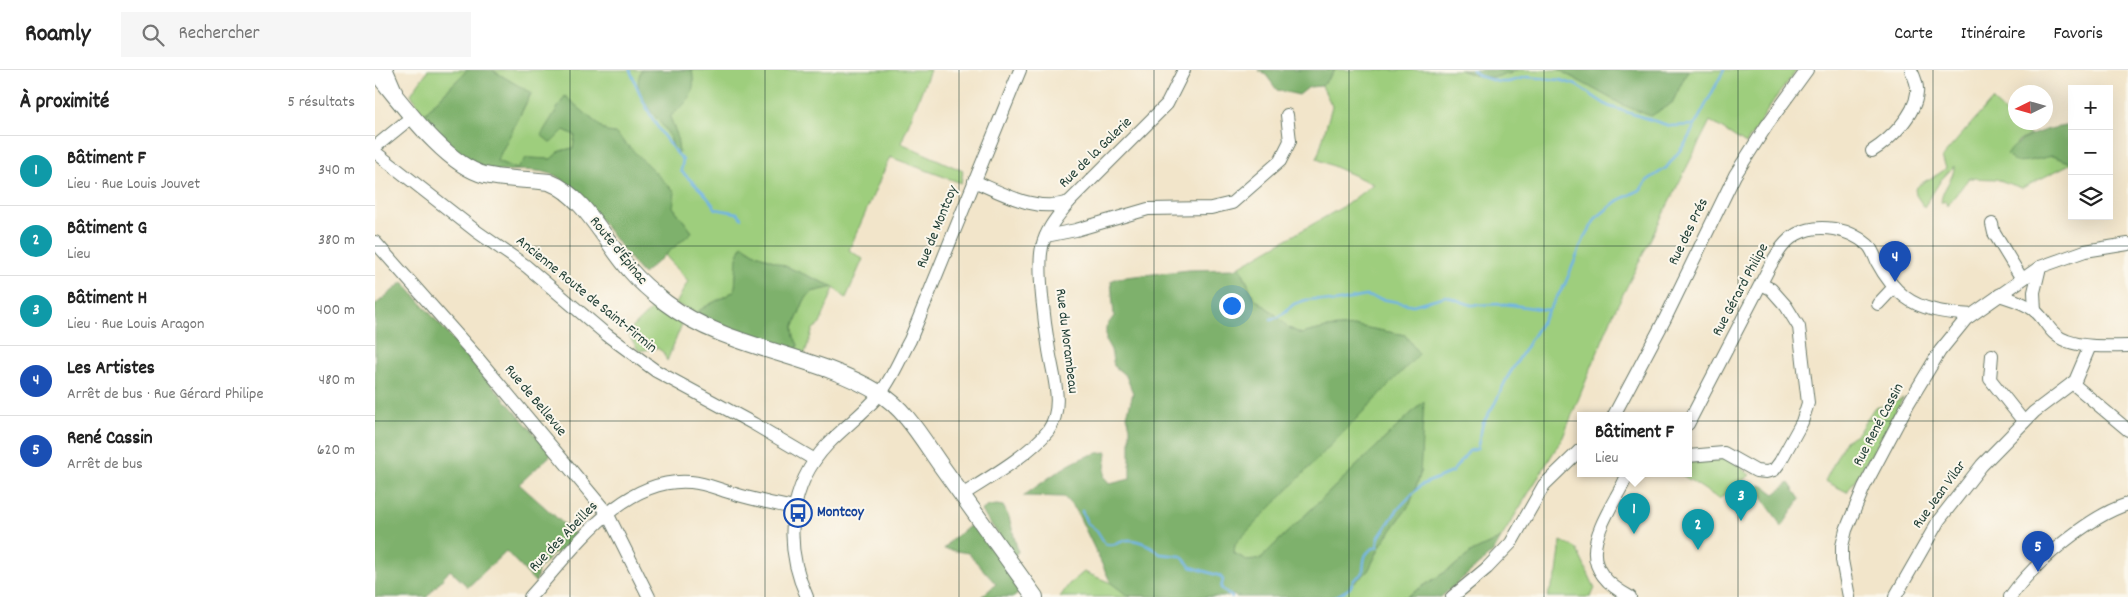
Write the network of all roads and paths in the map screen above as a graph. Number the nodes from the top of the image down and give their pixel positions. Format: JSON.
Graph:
{"nodes":[{"id":1,"x":387,"y":70,"type":"edge"},
{"id":2,"x":1020,"y":70,"type":"edge"},
{"id":3,"x":1184,"y":70,"type":"edge"},
{"id":4,"x":1807,"y":70,"type":"edge"},
{"id":5,"x":1911,"y":70,"type":"edge"},
{"id":6,"x":375,"y":71,"type":"edge"},
{"id":7,"x":400,"y":100,"type":"junction"},
{"id":8,"x":1287,"y":115,"type":"dead end"},
{"id":9,"x":413,"y":116,"type":"junction"},
{"id":10,"x":375,"y":147,"type":"edge"},
{"id":11,"x":1872,"y":151,"type":"dead end"},
{"id":12,"x":375,"y":152,"type":"edge"},
{"id":13,"x":974,"y":181,"type":"junction"},
{"id":14,"x":1069,"y":202,"type":"junction"},
{"id":15,"x":1992,"y":224,"type":"dead end"},
{"id":16,"x":1045,"y":236,"type":"junction"},
{"id":17,"x":375,"y":242,"type":"edge"},
{"id":18,"x":2128,"y":244,"type":"edge"},
{"id":19,"x":2040,"y":267,"type":"junction"},
{"id":20,"x":2022,"y":279,"type":"junction"},
{"id":21,"x":1761,"y":284,"type":"junction"},
{"id":22,"x":1894,"y":287,"type":"junction"},
{"id":23,"x":1999,"y":295,"type":"junction"},
{"id":24,"x":1878,"y":304,"type":"dead end"},
{"id":25,"x":2035,"y":311,"type":"junction"},
{"id":26,"x":1971,"y":315,"type":"junction"},
{"id":27,"x":2090,"y":346,"type":"junction"},
{"id":28,"x":2128,"y":346,"type":"edge"},
{"id":29,"x":1992,"y":355,"type":"dead end"},
{"id":30,"x":2072,"y":383,"type":"junction"},
{"id":31,"x":881,"y":394,"type":"junction"},
{"id":32,"x":1616,"y":412,"type":"edge"},
{"id":33,"x":1692,"y":416,"type":"edge"},
{"id":34,"x":2024,"y":422,"type":"junction"},
{"id":35,"x":2128,"y":430,"type":"edge"},
{"id":36,"x":1577,"y":453,"type":"edge"},
{"id":37,"x":1692,"y":456,"type":"edge"},
{"id":38,"x":815,"y":460,"type":"junction"},
{"id":39,"x":1625,"y":477,"type":"edge"},
{"id":40,"x":962,"y":495,"type":"junction"},
{"id":41,"x":2128,"y":504,"type":"edge"},
{"id":42,"x":794,"y":508,"type":"junction"},
{"id":43,"x":607,"y":514,"type":"junction"},
{"id":44,"x":529,"y":597,"type":"edge"},
{"id":45,"x":649,"y":597,"type":"edge"},
{"id":46,"x":807,"y":597,"type":"edge"},
{"id":47,"x":1035,"y":597,"type":"edge"},
{"id":48,"x":1452,"y":597,"type":"edge"},
{"id":49,"x":1630,"y":597,"type":"edge"},
{"id":50,"x":1849,"y":597,"type":"edge"},
{"id":51,"x":1895,"y":597,"type":"edge"},
{"id":52,"x":2010,"y":597,"type":"edge"}],
"edges":[{"from":1,"to":7,"type":"street"},
{"from":2,"to":13,"type":"street","name":"Rue de Montcoy"},
{"from":3,"to":14,"type":"street","name":"Rue de la Galerie"},
{"from":4,"to":32,"type":"street","name":"Rue des Prés"},
{"from":5,"to":11,"type":"street"},
{"from":6,"to":7,"type":"main road","name":"Route d'Épinac"},
{"from":7,"to":9,"type":"main road","name":"Route d'Épinac"},
{"from":8,"to":16,"type":"street"},
{"from":9,"to":10,"type":"street"},
{"from":9,"to":31,"type":"main road","name":"Route d'Épinac"},
{"from":12,"to":38,"type":"street","name":"Ancienne Route de Saint-Firmin"},
{"from":13,"to":14,"type":"street","name":"Rue de la Galerie"},
{"from":13,"to":31,"type":"street","name":"Rue de Montcoy"},
{"from":14,"to":16,"type":"street","name":"Rue du Morambeau"},
{"from":15,"to":20,"type":"street"},
{"from":16,"to":40,"type":"street","name":"Rue du Morambeau"},
{"from":17,"to":43,"type":"street","name":"Rue de Bellevue"},
{"from":18,"to":19,"type":"street","name":"Rue René Cassin"},
{"from":19,"to":20,"type":"street","name":"Rue René Cassin"},
{"from":19,"to":25,"type":"street"},
{"from":20,"to":23,"type":"street","name":"Rue René Cassin"},
{"from":21,"to":22,"type":"street","name":"Rue Gérard Philipe"},
{"from":21,"to":33,"type":"street","name":"Rue Gérard Philipe"},
{"from":21,"to":37,"type":"street"},
{"from":22,"to":24,"type":"street"},
{"from":22,"to":26,"type":"street","name":"Rue Gérard Philipe"},
{"from":23,"to":25,"type":"street"},
{"from":23,"to":26,"type":"street","name":"Rue René Cassin"},
{"from":25,"to":27,"type":"street"},
{"from":26,"to":50,"type":"street","name":"Rue René Cassin"},
{"from":27,"to":28,"type":"street"},
{"from":27,"to":30,"type":"street","name":"Rue Jean Vilar"},
{"from":29,"to":34,"type":"street"},
{"from":30,"to":34,"type":"street","name":"Rue Jean Vilar"},
{"from":30,"to":35,"type":"street"},
{"from":31,"to":38,"type":"street","name":"Rue de Montcoy"},
{"from":31,"to":40,"type":"main road","name":"Route d'Épinac"},
{"from":34,"to":51,"type":"street","name":"Rue Jean Vilar"},
{"from":36,"to":48,"type":"street"},
{"from":38,"to":42,"type":"street","name":"Rue de Montcoy"},
{"from":39,"to":49,"type":"street"},
{"from":40,"to":47,"type":"main road","name":"Route d'Épinac"},
{"from":41,"to":52,"type":"street"},
{"from":42,"to":43,"type":"street","name":"Rue des Abeilles"},
{"from":42,"to":46,"type":"street","name":"Rue de Montcoy"},
{"from":43,"to":44,"type":"street","name":"Rue des Abeilles"},
{"from":43,"to":45,"type":"street","name":"Rue de Bellevue"}]}
